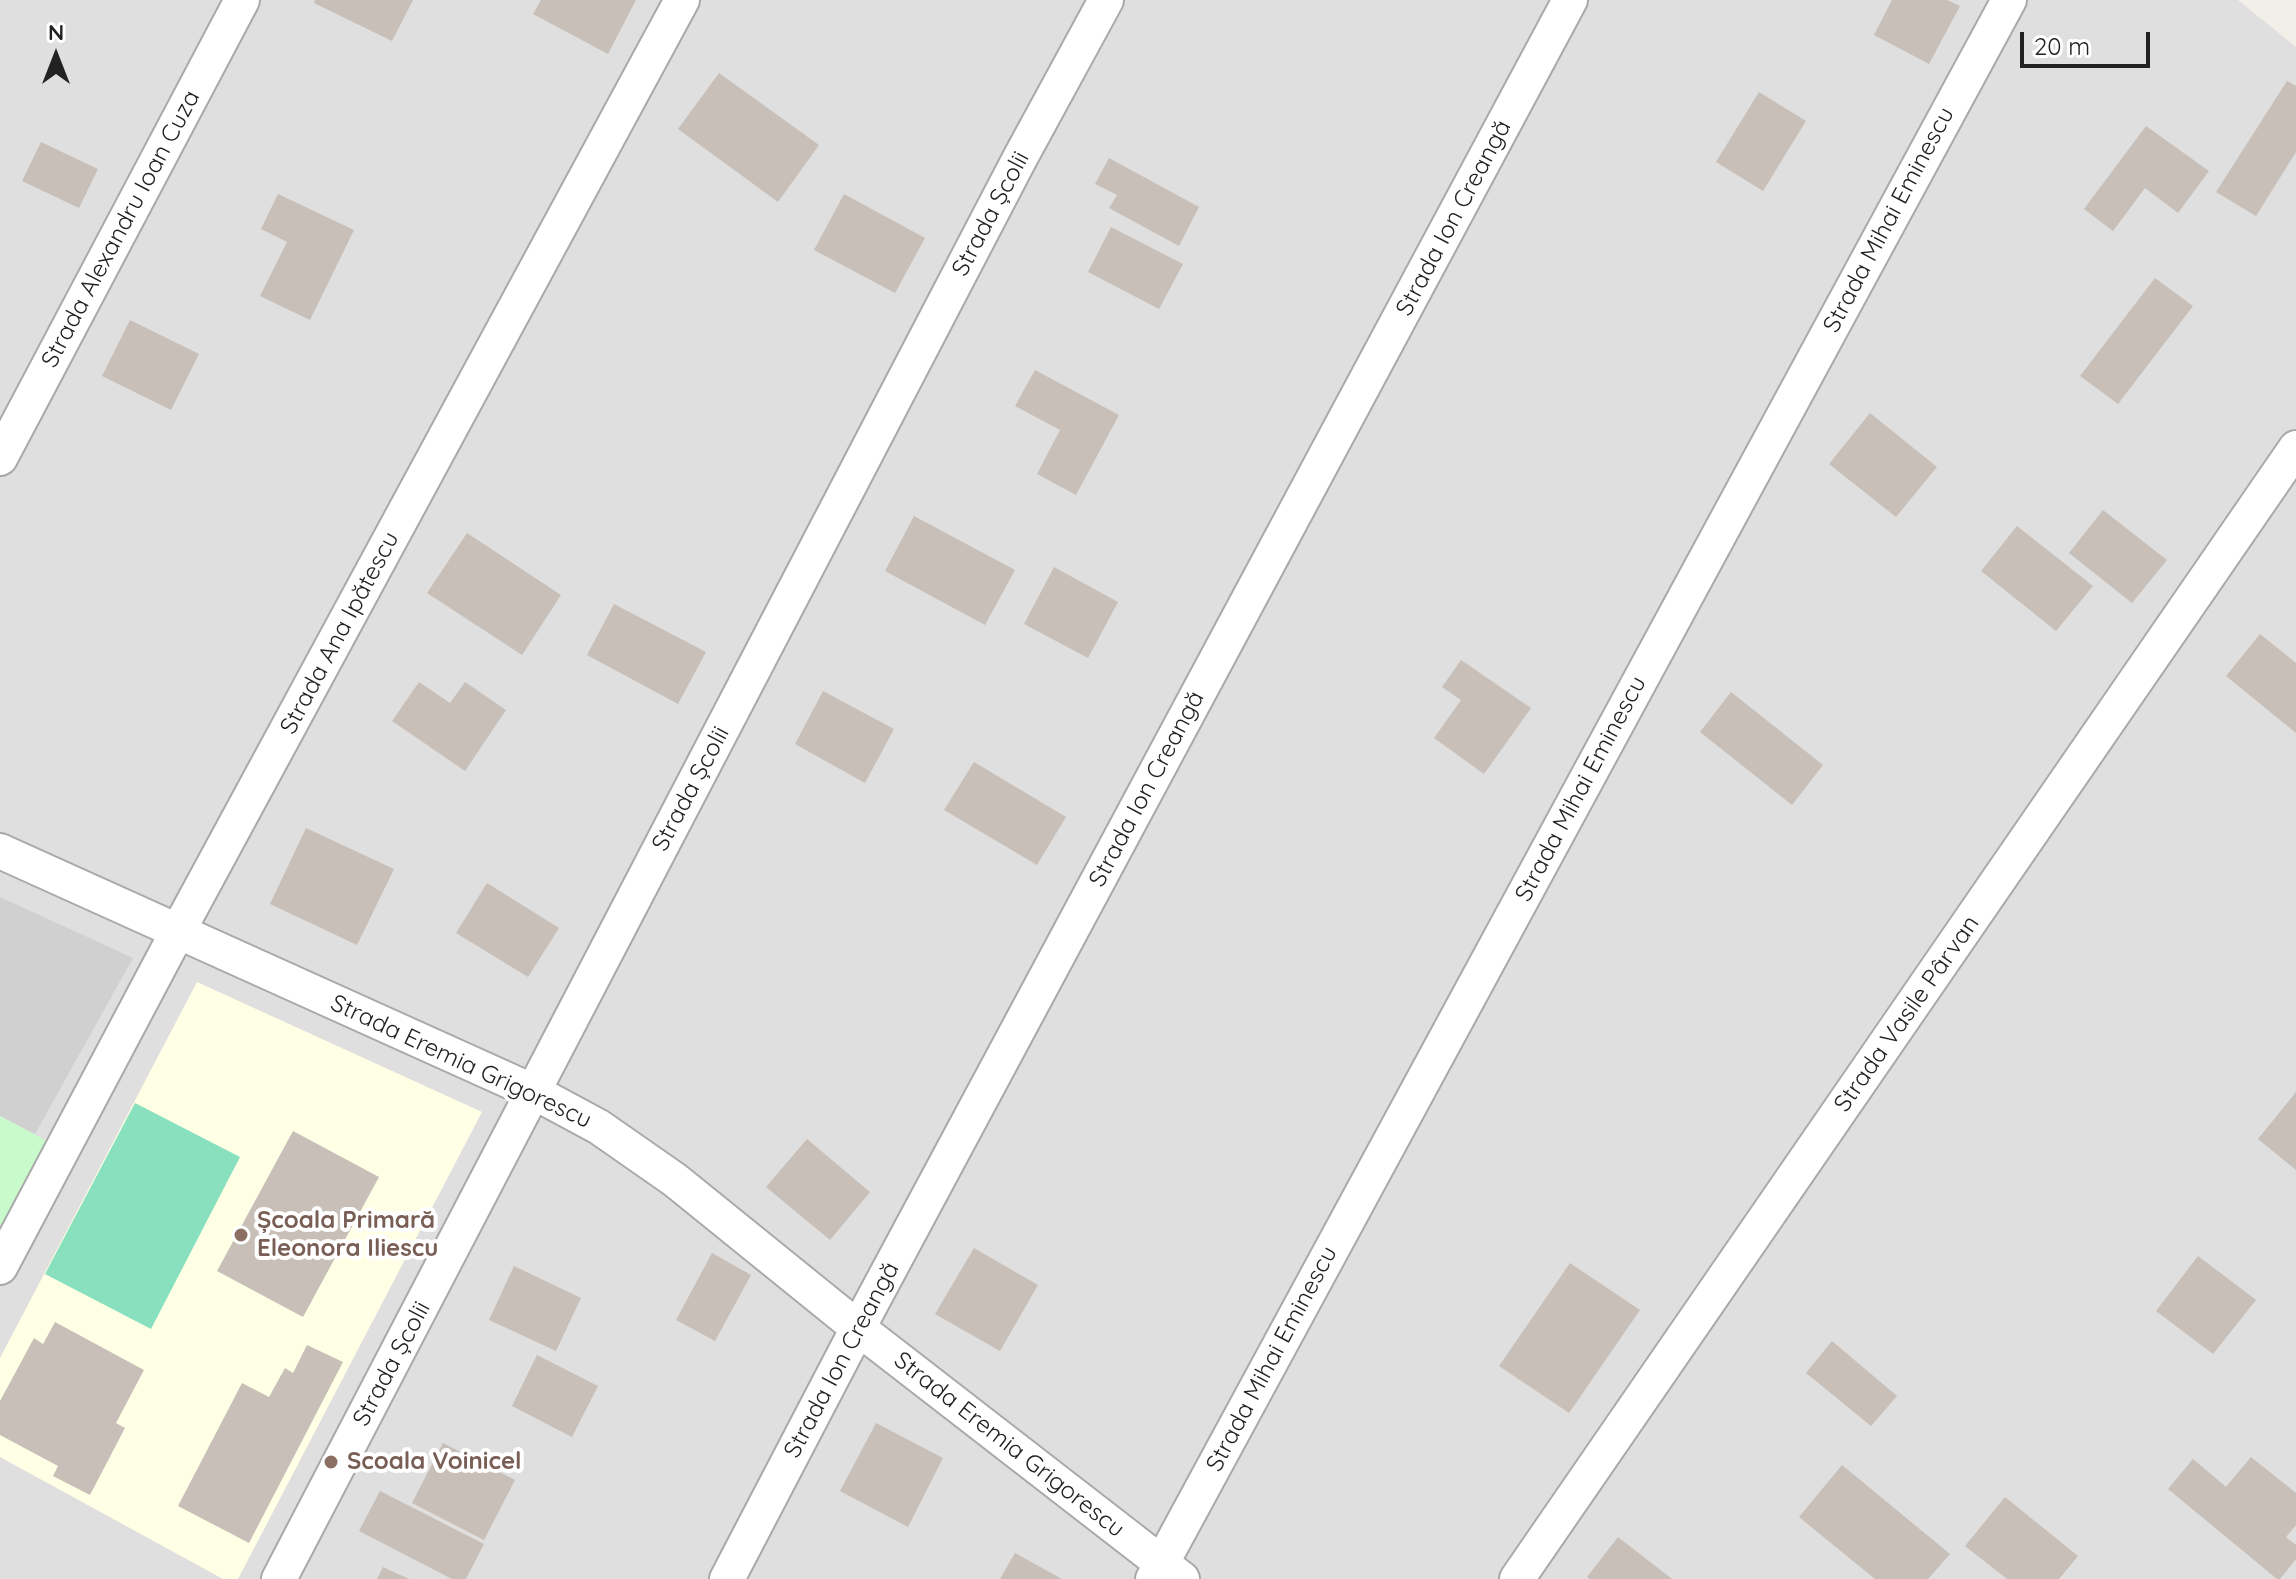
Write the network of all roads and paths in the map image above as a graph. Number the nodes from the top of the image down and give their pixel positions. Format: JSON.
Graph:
{"nodes":[{"id":1,"x":242,"y":0,"type":"edge"},
{"id":2,"x":682,"y":0,"type":"edge"},
{"id":3,"x":1106,"y":0,"type":"edge"},
{"id":4,"x":1570,"y":0,"type":"edge"},
{"id":5,"x":2009,"y":0,"type":"edge"},
{"id":6,"x":2296,"y":448,"type":"edge"},
{"id":7,"x":0,"y":458,"type":"edge"},
{"id":8,"x":0,"y":851,"type":"edge"},
{"id":9,"x":178,"y":931,"type":"junction"},
{"id":10,"x":534,"y":1092,"type":"junction"},
{"id":11,"x":0,"y":1267,"type":"edge"},
{"id":12,"x":858,"y":1328,"type":"junction"},
{"id":13,"x":1165,"y":1574,"type":"edge"},
{"id":14,"x":279,"y":1579,"type":"edge"},
{"id":15,"x":727,"y":1579,"type":"edge"},
{"id":16,"x":1517,"y":1579,"type":"edge"}],
"edges":[{"from":1,"to":7,"type":"street","name":"Strada Alexandru Ioan Cuza"},
{"from":2,"to":9,"type":"street","name":"Strada Ana Ipătescu"},
{"from":3,"to":10,"type":"street","name":"Strada Școlii"},
{"from":4,"to":12,"type":"street","name":"Strada Ion Creangă"},
{"from":5,"to":13,"type":"street","name":"Strada Mihai Eminescu"},
{"from":6,"to":16,"type":"street","name":"Strada Vasile Pârvan"},
{"from":8,"to":9,"type":"street","name":"Strada Eremia Grigorescu"},
{"from":9,"to":10,"type":"street","name":"Strada Eremia Grigorescu"},
{"from":9,"to":11,"type":"street","name":"Strada Ana Ipătescu"},
{"from":10,"to":12,"type":"street","name":"Strada Eremia Grigorescu"},
{"from":10,"to":14,"type":"street","name":"Strada Școlii"},
{"from":12,"to":13,"type":"street","name":"Strada Eremia Grigorescu"},
{"from":12,"to":15,"type":"street","name":"Strada Ion Creangă"}]}
